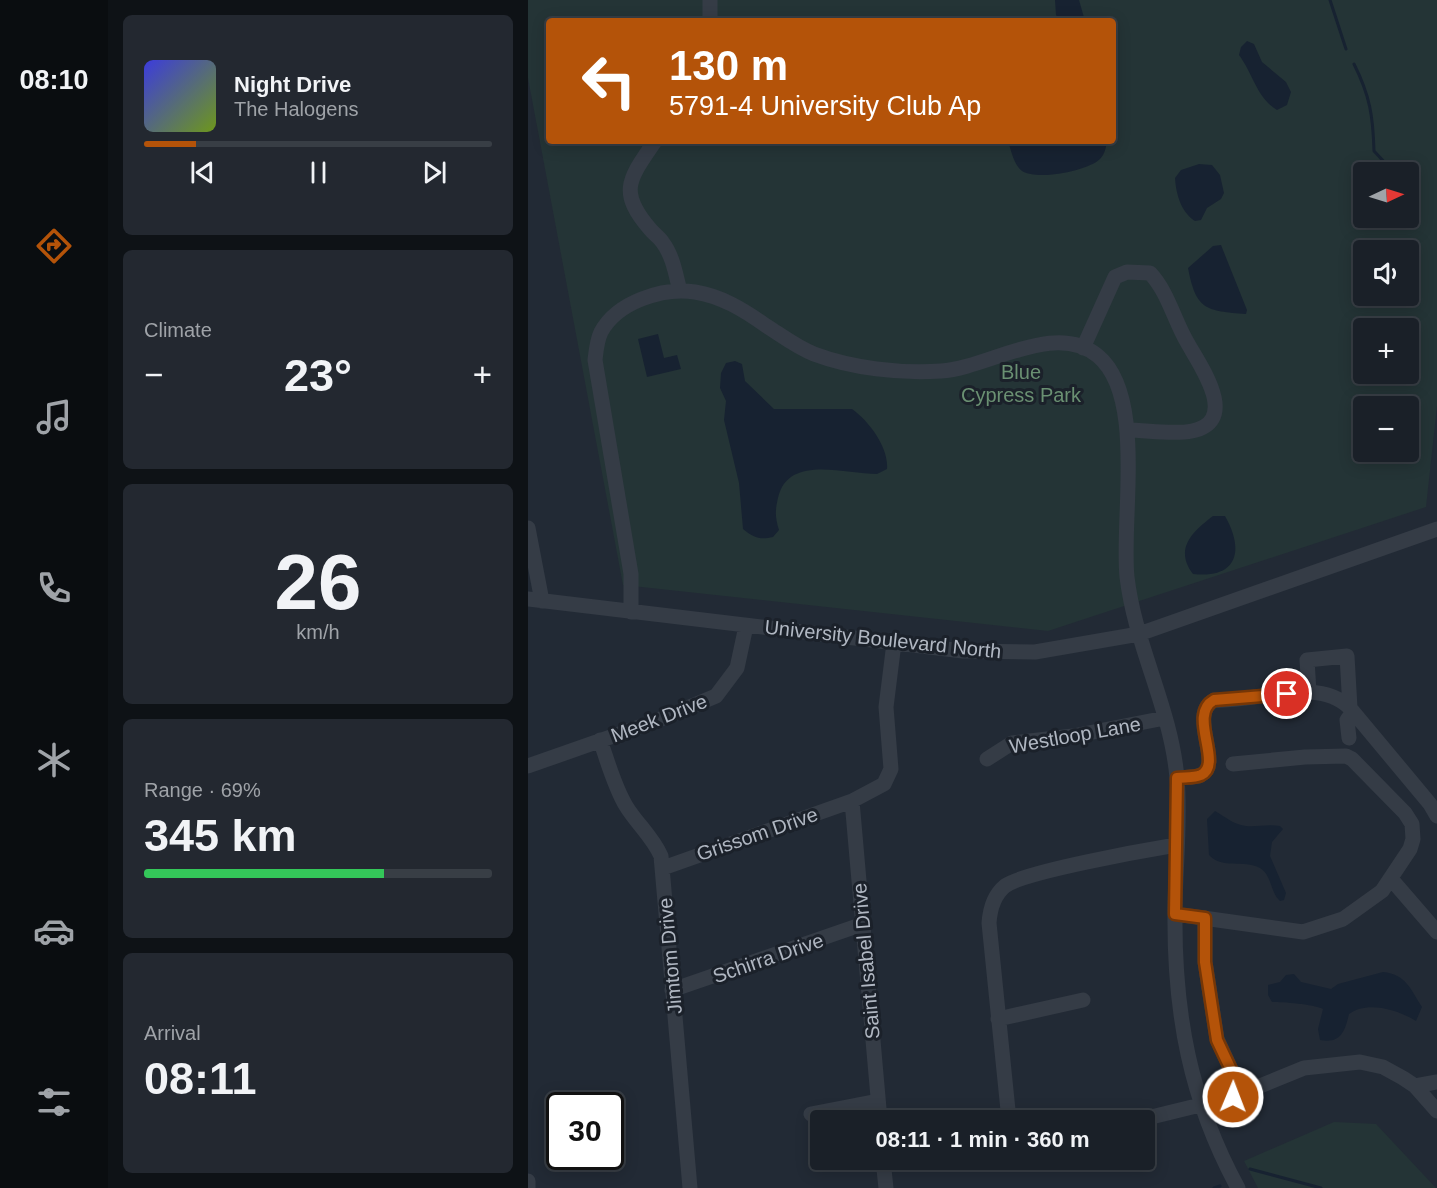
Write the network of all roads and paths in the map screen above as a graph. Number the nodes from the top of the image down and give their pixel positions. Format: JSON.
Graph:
{"nodes":[{"id":1,"x":710,"y":0,"type":"edge"},
{"id":2,"x":710,"y":18,"type":"edge"},
{"id":3,"x":653,"y":144,"type":"edge"},
{"id":4,"x":680,"y":291,"type":"junction"},
{"id":5,"x":1083,"y":348,"type":"junction"},
{"id":6,"x":1127,"y":430,"type":"junction"},
{"id":7,"x":528,"y":528,"type":"edge"},
{"id":8,"x":1437,"y":529,"type":"edge"},
{"id":9,"x":535,"y":600,"type":"edge"},
{"id":10,"x":631,"y":612,"type":"junction"},
{"id":11,"x":746,"y":626,"type":"junction"},
{"id":12,"x":1139,"y":634,"type":"junction"},
{"id":13,"x":894,"y":643,"type":"junction"},
{"id":14,"x":1309,"y":692,"type":"junction"},
{"id":15,"x":1348,"y":706,"type":"junction"},
{"id":16,"x":1165,"y":718,"type":"junction"},
{"id":17,"x":1349,"y":738,"type":"dead end"},
{"id":18,"x":600,"y":740,"type":"junction"},
{"id":19,"x":987,"y":759,"type":"dead end"},
{"id":20,"x":1233,"y":764,"type":"dead end"},
{"id":21,"x":528,"y":766,"type":"edge"},
{"id":22,"x":1177,"y":778,"type":"junction"},
{"id":23,"x":852,"y":801,"type":"junction"},
{"id":24,"x":1437,"y":816,"type":"edge"},
{"id":25,"x":1176,"y":845,"type":"junction"},
{"id":26,"x":663,"y":868,"type":"junction"},
{"id":27,"x":1392,"y":880,"type":"junction"},
{"id":28,"x":1175,"y":914,"type":"junction"},
{"id":29,"x":1205,"y":918,"type":"junction"},
{"id":30,"x":863,"y":924,"type":"junction"},
{"id":31,"x":1437,"y":932,"type":"edge"},
{"id":32,"x":672,"y":990,"type":"junction"},
{"id":33,"x":1083,"y":1000,"type":"dead end"},
{"id":34,"x":998,"y":1019,"type":"junction"},
{"id":35,"x":1437,"y":1082,"type":"edge"},
{"id":36,"x":1415,"y":1086,"type":"junction"},
{"id":37,"x":1242,"y":1093,"type":"junction"},
{"id":38,"x":878,"y":1101,"type":"junction"},
{"id":39,"x":1200,"y":1106,"type":"junction"},
{"id":40,"x":832,"y":1110,"type":"edge"},
{"id":41,"x":879,"y":1110,"type":"edge"},
{"id":42,"x":1008,"y":1110,"type":"edge"},
{"id":43,"x":1437,"y":1111,"type":"edge"},
{"id":44,"x":1155,"y":1116,"type":"edge"},
{"id":45,"x":885,"y":1170,"type":"edge"},
{"id":46,"x":528,"y":1181,"type":"edge"},
{"id":47,"x":528,"y":1188,"type":"edge"},
{"id":48,"x":690,"y":1188,"type":"edge"},
{"id":49,"x":886,"y":1188,"type":"edge"},
{"id":50,"x":1238,"y":1188,"type":"edge"}],
"edges":[{"from":1,"to":2,"type":"street"},
{"from":3,"to":4,"type":"street"},
{"from":4,"to":5,"type":"street"},
{"from":4,"to":10,"type":"street"},
{"from":5,"to":6,"type":"street"},
{"from":5,"to":6,"type":"street"},
{"from":6,"to":12,"type":"street"},
{"from":7,"to":9,"type":"street"},
{"from":8,"to":12,"type":"street","name":"University Boulevard North"},
{"from":9,"to":10,"type":"street","name":"University Boulevard North"},
{"from":10,"to":11,"type":"street","name":"University Boulevard North"},
{"from":11,"to":13,"type":"street","name":"University Boulevard North"},
{"from":11,"to":18,"type":"street","name":"Meek Drive"},
{"from":12,"to":13,"type":"street","name":"University Boulevard North"},
{"from":12,"to":16,"type":"street"},
{"from":13,"to":23,"type":"street","name":"Grissom Drive"},
{"from":14,"to":15,"type":"street"},
{"from":14,"to":15,"type":"street"},
{"from":14,"to":22,"type":"street"},
{"from":15,"to":17,"type":"street"},
{"from":15,"to":24,"type":"street"},
{"from":16,"to":19,"type":"street","name":"Westloop Lane"},
{"from":16,"to":22,"type":"street"},
{"from":18,"to":21,"type":"street","name":"Meek Drive"},
{"from":18,"to":26,"type":"street","name":"Jimtom Drive"},
{"from":20,"to":27,"type":"street"},
{"from":22,"to":25,"type":"street"},
{"from":23,"to":26,"type":"street","name":"Grissom Drive"},
{"from":23,"to":30,"type":"street","name":"Saint Isabel Drive"},
{"from":25,"to":28,"type":"street"},
{"from":25,"to":34,"type":"street"},
{"from":26,"to":32,"type":"street","name":"Jimtom Drive"},
{"from":27,"to":29,"type":"street"},
{"from":27,"to":31,"type":"street"},
{"from":28,"to":29,"type":"street"},
{"from":28,"to":39,"type":"street"},
{"from":29,"to":37,"type":"street"},
{"from":30,"to":32,"type":"street","name":"Schirra Drive"},
{"from":30,"to":38,"type":"street","name":"Saint Isabel Drive"},
{"from":32,"to":48,"type":"street","name":"Jimtom Drive"},
{"from":33,"to":34,"type":"street"},
{"from":34,"to":42,"type":"street"},
{"from":35,"to":36,"type":"street"},
{"from":36,"to":37,"type":"street"},
{"from":36,"to":43,"type":"street"},
{"from":37,"to":39,"type":"street"},
{"from":38,"to":40,"type":"street"},
{"from":38,"to":41,"type":"street","name":"Saint Isabel Drive"},
{"from":39,"to":44,"type":"street"},
{"from":39,"to":50,"type":"street"},
{"from":45,"to":49,"type":"street"},
{"from":46,"to":47,"type":"street"}]}
